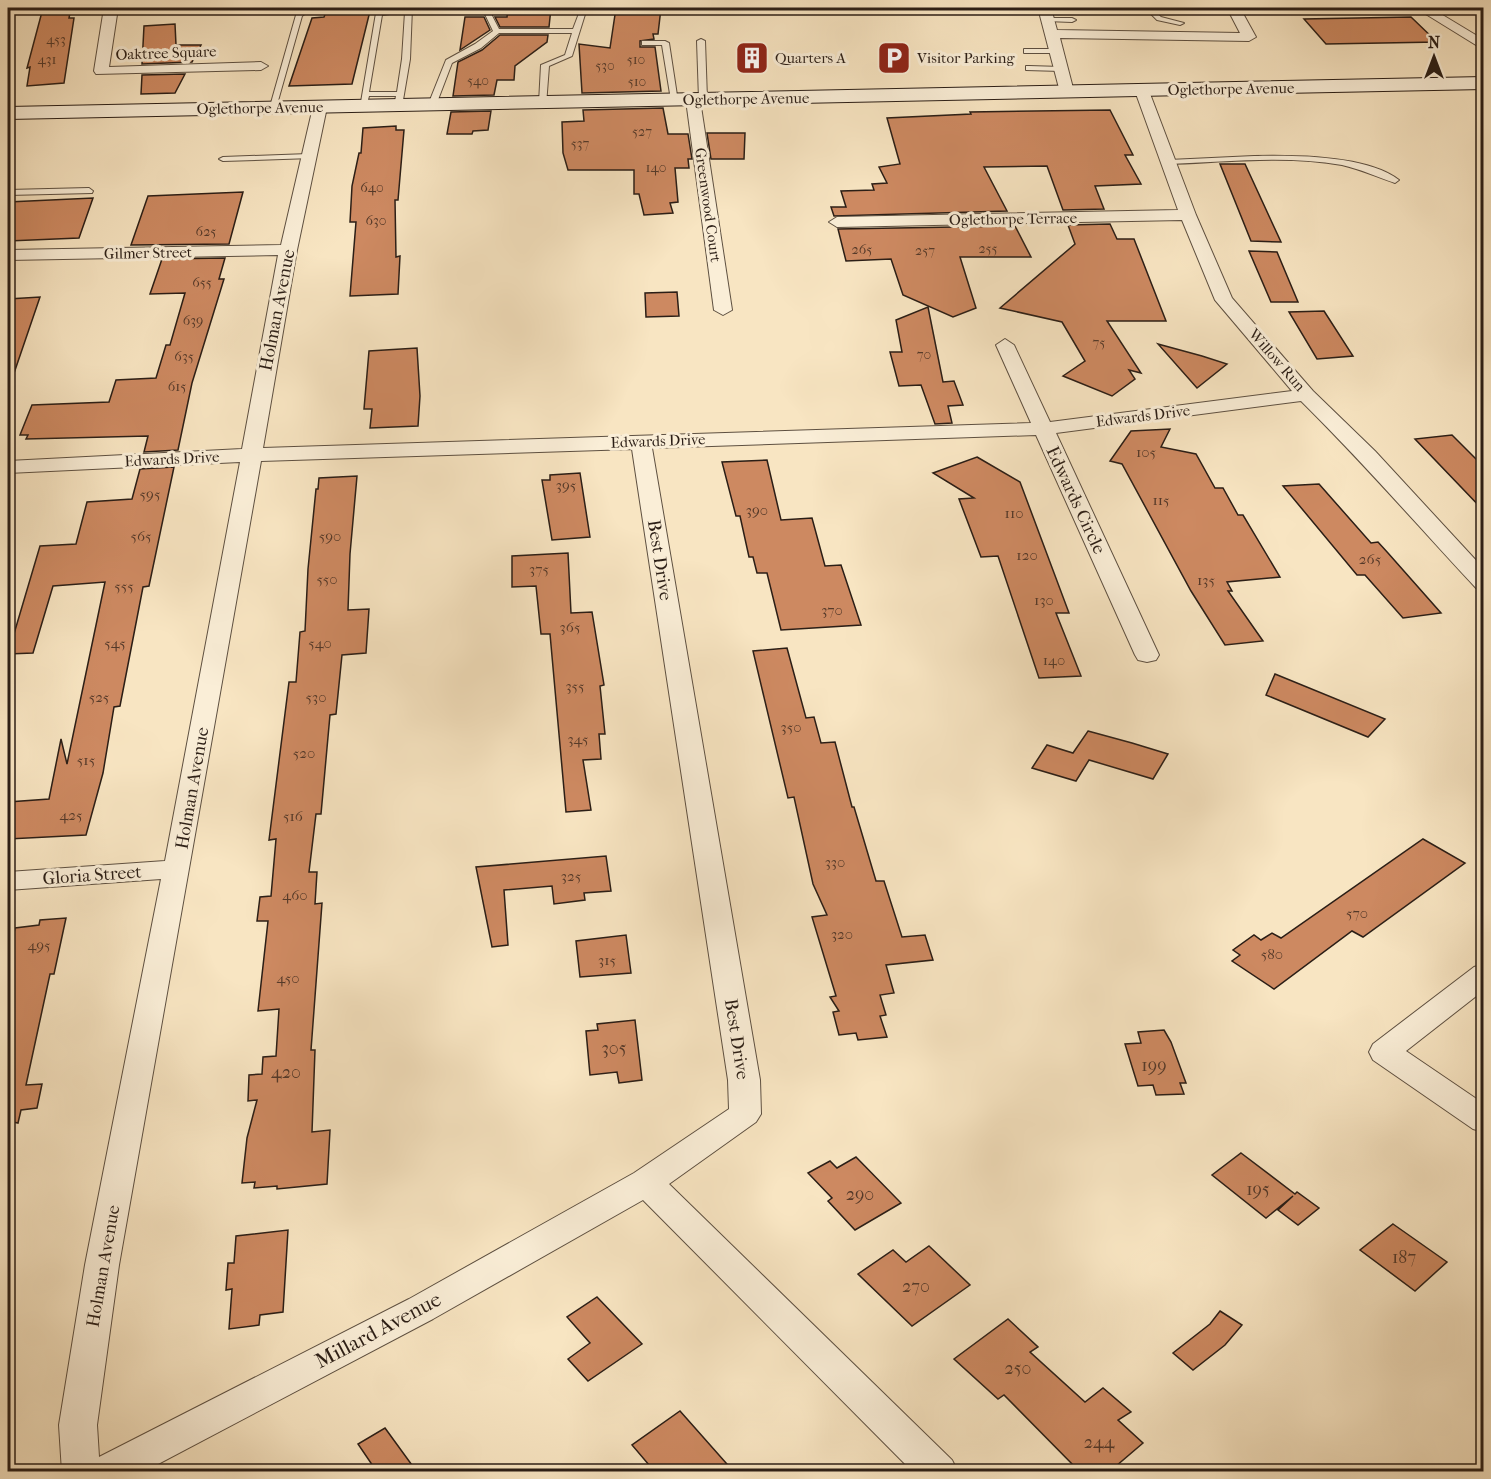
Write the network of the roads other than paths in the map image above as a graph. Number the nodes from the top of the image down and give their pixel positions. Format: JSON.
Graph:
{"nodes":[{"id":1,"x":111,"y":8,"type":"edge"},
{"id":2,"x":310,"y":8,"type":"edge"},
{"id":3,"x":410,"y":8,"type":"edge"},
{"id":4,"x":485,"y":8,"type":"edge"},
{"id":5,"x":584,"y":8,"type":"edge"},
{"id":6,"x":1149,"y":8,"type":"edge"},
{"id":7,"x":1234,"y":8,"type":"edge"},
{"id":8,"x":1423,"y":8,"type":"edge"},
{"id":9,"x":1046,"y":14,"type":"edge"},
{"id":10,"x":1072,"y":20,"type":"dead end"},
{"id":11,"x":1181,"y":25,"type":"junction"},
{"id":12,"x":497,"y":31,"type":"junction"},
{"id":13,"x":577,"y":31,"type":"junction"},
{"id":14,"x":1052,"y":34,"type":"junction"},
{"id":15,"x":701,"y":41,"type":"dead end"},
{"id":16,"x":1480,"y":41,"type":"edge"},
{"id":17,"x":645,"y":43,"type":"dead end"},
{"id":18,"x":1027,"y":51,"type":"dead end"},
{"id":19,"x":1056,"y":51,"type":"junction"},
{"id":20,"x":261,"y":66,"type":"dead end"},
{"id":21,"x":1029,"y":68,"type":"dead end"},
{"id":22,"x":1061,"y":69,"type":"junction"},
{"id":23,"x":1484,"y":83,"type":"edge"},
{"id":24,"x":1143,"y":91,"type":"junction"},
{"id":25,"x":1068,"y":92,"type":"junction"},
{"id":26,"x":364,"y":100,"type":"junction"},
{"id":27,"x":399,"y":100,"type":"junction"},
{"id":28,"x":690,"y":100,"type":"junction"},
{"id":29,"x":543,"y":103,"type":"junction"},
{"id":30,"x":432,"y":105,"type":"junction"},
{"id":31,"x":320,"y":107,"type":"junction"},
{"id":32,"x":272,"y":108,"type":"junction"},
{"id":33,"x":8,"y":113,"type":"edge"},
{"id":34,"x":309,"y":156,"type":"junction"},
{"id":35,"x":223,"y":159,"type":"dead end"},
{"id":36,"x":1169,"y":162,"type":"junction"},
{"id":37,"x":1395,"y":180,"type":"dead end"},
{"id":38,"x":89,"y":191,"type":"dead end"},
{"id":39,"x":8,"y":193,"type":"edge"},
{"id":40,"x":1188,"y":215,"type":"junction"},
{"id":41,"x":837,"y":222,"type":"dead end"},
{"id":42,"x":288,"y":250,"type":"junction"},
{"id":43,"x":8,"y":255,"type":"edge"},
{"id":44,"x":723,"y":310,"type":"dead end"},
{"id":45,"x":1005,"y":345,"type":"dead end"},
{"id":46,"x":1306,"y":395,"type":"junction"},
{"id":47,"x":1043,"y":429,"type":"junction"},
{"id":48,"x":641,"y":441,"type":"junction"},
{"id":49,"x":250,"y":455,"type":"junction"},
{"id":50,"x":8,"y":467,"type":"edge"},
{"id":51,"x":1484,"y":583,"type":"edge"},
{"id":52,"x":1147,"y":655,"type":"dead end"},
{"id":53,"x":177,"y":869,"type":"junction"},
{"id":54,"x":8,"y":881,"type":"edge"},
{"id":55,"x":1484,"y":974,"type":"edge"},
{"id":56,"x":1484,"y":1120,"type":"edge"},
{"id":57,"x":646,"y":1182,"type":"junction"},
{"id":58,"x":81,"y":1472,"type":"edge"},
{"id":59,"x":106,"y":1472,"type":"edge"},
{"id":60,"x":939,"y":1472,"type":"edge"}],
"edges":[{"from":1,"to":20,"type":"street","name":"Oaktree Square"},
{"from":2,"to":32,"type":"lane"},
{"from":3,"to":26,"type":"lane"},
{"from":3,"to":27,"type":"lane"},
{"from":4,"to":12,"type":"lane"},
{"from":5,"to":13,"type":"lane"},
{"from":6,"to":11,"type":"lane"},
{"from":7,"to":11,"type":"street"},
{"from":8,"to":16,"type":"street"},
{"from":9,"to":10,"type":"lane"},
{"from":9,"to":14,"type":"street"},
{"from":11,"to":14,"type":"street"},
{"from":12,"to":13,"type":"lane"},
{"from":12,"to":30,"type":"lane"},
{"from":13,"to":29,"type":"lane"},
{"from":14,"to":19,"type":"street"},
{"from":15,"to":28,"type":"lane"},
{"from":17,"to":28,"type":"lane"},
{"from":18,"to":19,"type":"lane"},
{"from":19,"to":22,"type":"street"},
{"from":21,"to":22,"type":"lane"},
{"from":22,"to":25,"type":"street"},
{"from":23,"to":24,"type":"main road","name":"Oglethorpe Avenue"},
{"from":24,"to":25,"type":"main road","name":"Oglethorpe Avenue"},
{"from":24,"to":36,"type":"street","name":"Willow Run"},
{"from":25,"to":28,"type":"main road","name":"Oglethorpe Avenue"},
{"from":26,"to":27,"type":"main road","name":"Oglethorpe Avenue"},
{"from":26,"to":31,"type":"main road","name":"Oglethorpe Avenue"},
{"from":27,"to":30,"type":"main road","name":"Oglethorpe Avenue"},
{"from":28,"to":29,"type":"main road","name":"Oglethorpe Avenue"},
{"from":28,"to":44,"type":"street","name":"Greenwood Court"},
{"from":29,"to":30,"type":"main road","name":"Oglethorpe Avenue"},
{"from":31,"to":32,"type":"main road","name":"Oglethorpe Avenue"},
{"from":31,"to":34,"type":"street","name":"Holman Avenue"},
{"from":32,"to":33,"type":"main road","name":"Oglethorpe Avenue"},
{"from":34,"to":35,"type":"lane"},
{"from":34,"to":42,"type":"street","name":"Holman Avenue"},
{"from":36,"to":37,"type":"lane"},
{"from":36,"to":40,"type":"street","name":"Willow Run"},
{"from":38,"to":39,"type":"lane"},
{"from":40,"to":41,"type":"street","name":"Oglethorpe Terrace"},
{"from":40,"to":46,"type":"street","name":"Willow Run"},
{"from":42,"to":43,"type":"street","name":"Gilmer Street"},
{"from":42,"to":49,"type":"street","name":"Holman Avenue"},
{"from":45,"to":47,"type":"street","name":"Edwards Circle"},
{"from":46,"to":47,"type":"street","name":"Edwards Drive"},
{"from":46,"to":51,"type":"street","name":"Willow Run"},
{"from":47,"to":48,"type":"street","name":"Edwards Drive"},
{"from":47,"to":52,"type":"street","name":"Edwards Circle"},
{"from":48,"to":49,"type":"street","name":"Edwards Drive"},
{"from":48,"to":57,"type":"street","name":"Best Drive"},
{"from":49,"to":50,"type":"street","name":"Edwards Drive"},
{"from":49,"to":53,"type":"street","name":"Holman Avenue"},
{"from":53,"to":54,"type":"street","name":"Gloria Street"},
{"from":53,"to":58,"type":"street","name":"Holman Avenue"},
{"from":55,"to":56,"type":"street"},
{"from":57,"to":59,"type":"street","name":"Millard Avenue"},
{"from":57,"to":60,"type":"street"}]}
